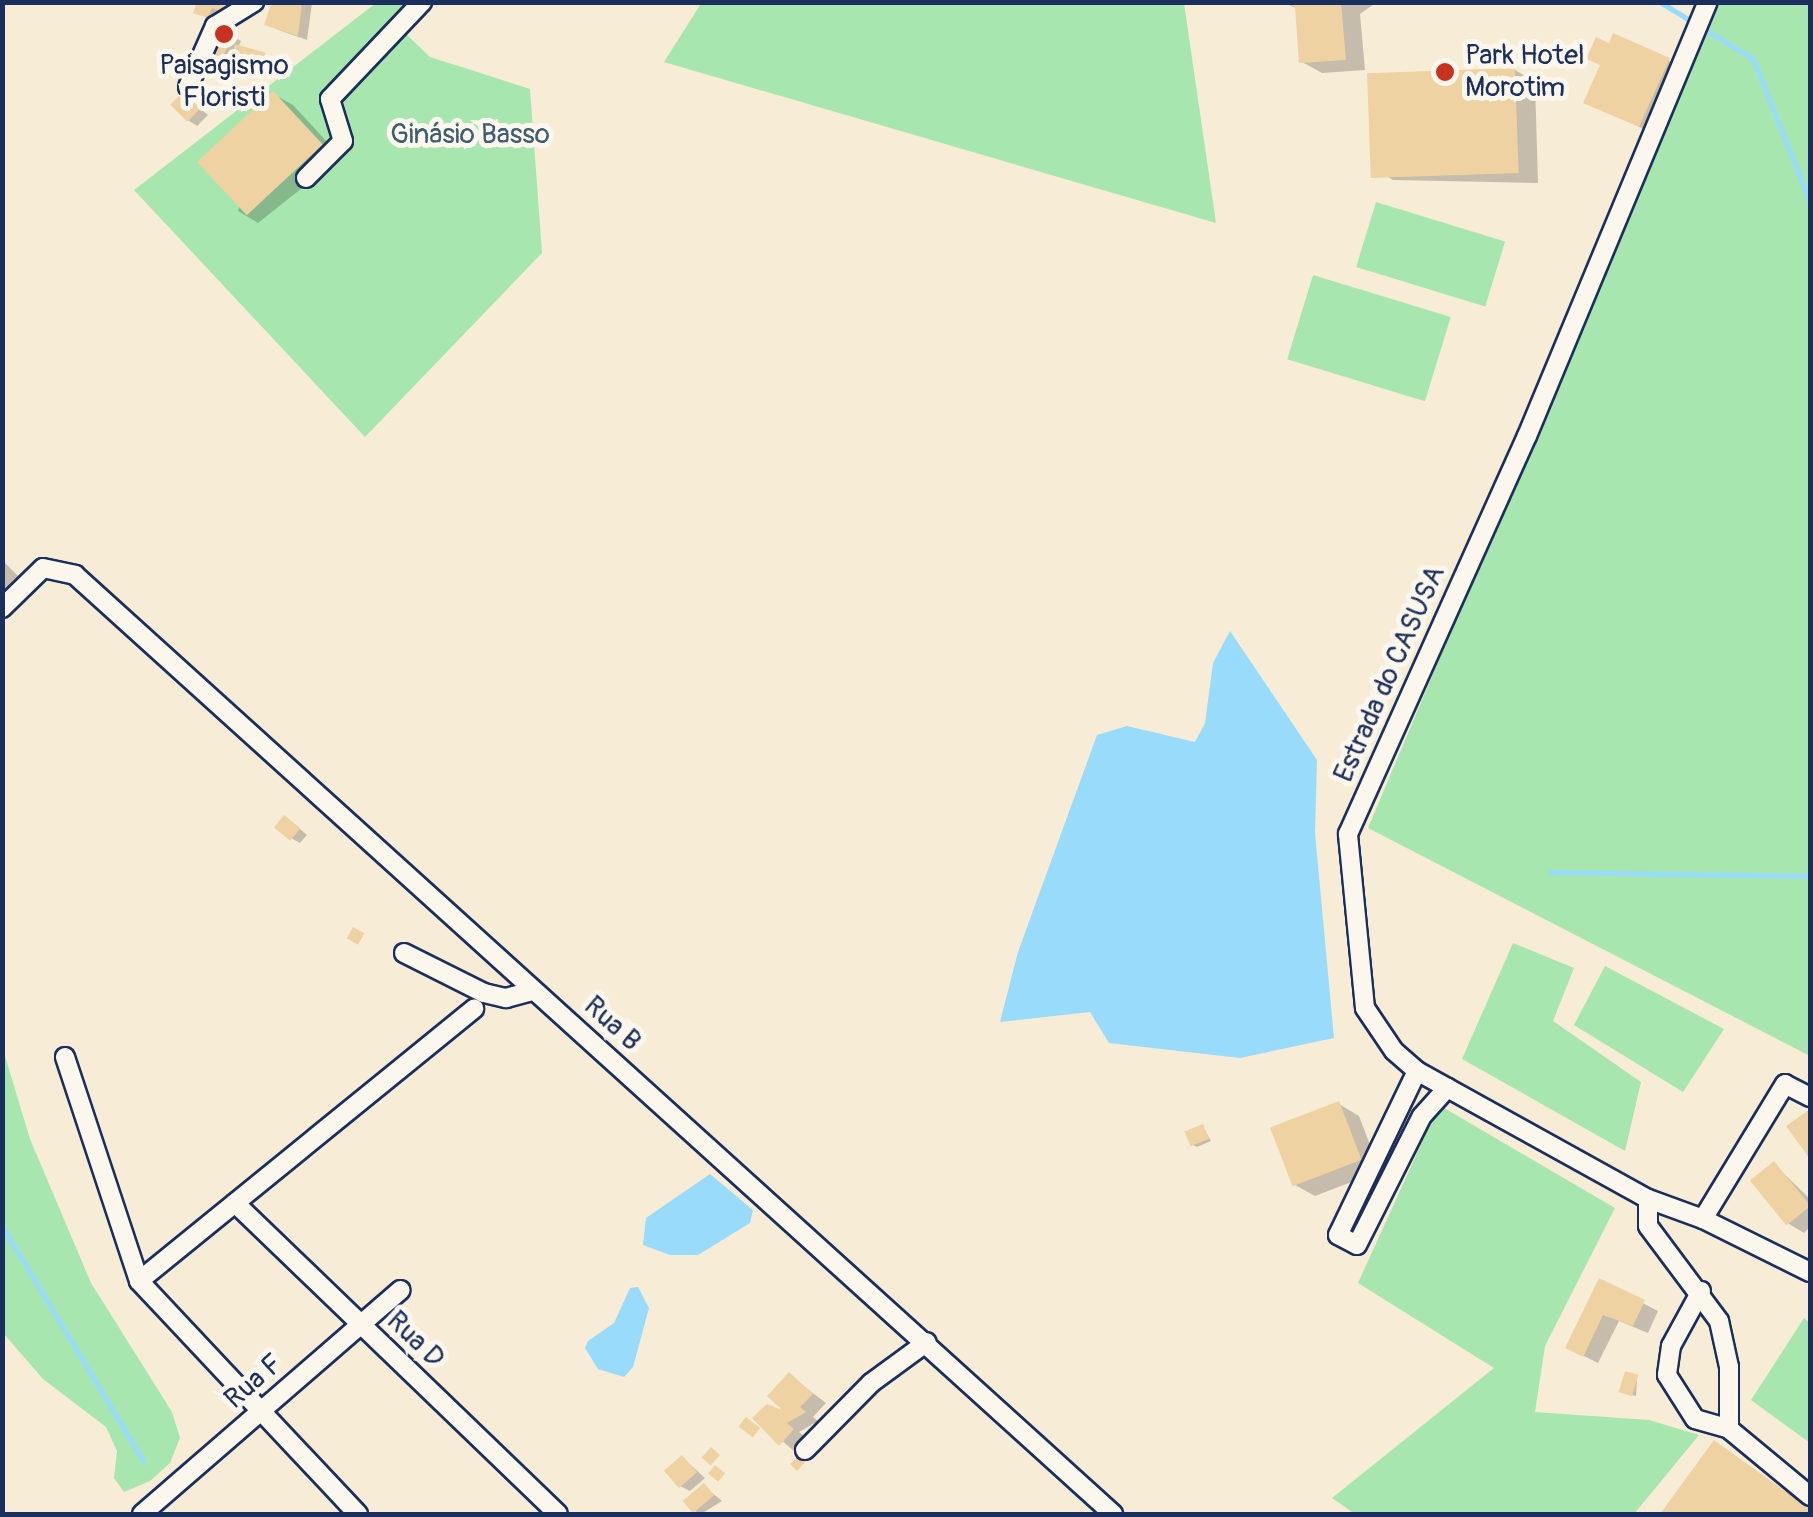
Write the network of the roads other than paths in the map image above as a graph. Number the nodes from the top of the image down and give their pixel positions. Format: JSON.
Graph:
{"nodes":[{"id":1,"x":254,"y":2,"type":"edge"},
{"id":2,"x":422,"y":2,"type":"edge"},
{"id":3,"x":1708,"y":2,"type":"edge"},
{"id":4,"x":188,"y":87,"type":"dead end"},
{"id":5,"x":306,"y":178,"type":"dead end"},
{"id":6,"x":2,"y":608,"type":"edge"},
{"id":7,"x":404,"y":952,"type":"dead end"},
{"id":8,"x":534,"y":990,"type":"junction"},
{"id":9,"x":474,"y":1009,"type":"dead end"},
{"id":10,"x":65,"y":1057,"type":"dead end"},
{"id":11,"x":1417,"y":1072,"type":"junction"},
{"id":12,"x":1447,"y":1088,"type":"junction"},
{"id":13,"x":1810,"y":1098,"type":"edge"},
{"id":14,"x":1400,"y":1106,"type":"junction"},
{"id":15,"x":1422,"y":1116,"type":"junction"},
{"id":16,"x":1648,"y":1199,"type":"junction"},
{"id":17,"x":236,"y":1203,"type":"junction"},
{"id":18,"x":1703,"y":1219,"type":"junction"},
{"id":19,"x":1810,"y":1272,"type":"edge"},
{"id":20,"x":139,"y":1282,"type":"junction"},
{"id":21,"x":402,"y":1290,"type":"dead end"},
{"id":22,"x":1700,"y":1290,"type":"junction"},
{"id":23,"x":360,"y":1325,"type":"junction"},
{"id":24,"x":927,"y":1342,"type":"junction"},
{"id":25,"x":261,"y":1412,"type":"junction"},
{"id":26,"x":1728,"y":1429,"type":"junction"},
{"id":27,"x":804,"y":1450,"type":"dead end"},
{"id":28,"x":1810,"y":1496,"type":"edge"},
{"id":29,"x":142,"y":1514,"type":"edge"},
{"id":30,"x":358,"y":1514,"type":"edge"},
{"id":31,"x":558,"y":1514,"type":"edge"},
{"id":32,"x":1113,"y":1514,"type":"edge"}],
"edges":[{"from":1,"to":4,"type":"street"},
{"from":2,"to":5,"type":"street"},
{"from":3,"to":11,"type":"street","name":"Estrada do CASUSA"},
{"from":6,"to":8,"type":"street","name":"Rua B"},
{"from":7,"to":8,"type":"street"},
{"from":8,"to":24,"type":"street","name":"Rua B"},
{"from":9,"to":17,"type":"street"},
{"from":10,"to":20,"type":"street"},
{"from":11,"to":12,"type":"street","name":"Estrada do CASUSA"},
{"from":11,"to":14,"type":"street"},
{"from":12,"to":15,"type":"street"},
{"from":12,"to":16,"type":"street","name":"Estrada do CASUSA"},
{"from":13,"to":18,"type":"street"},
{"from":14,"to":15,"type":"street"},
{"from":14,"to":15,"type":"street"},
{"from":16,"to":18,"type":"street","name":"Estrada do CASUSA"},
{"from":16,"to":22,"type":"street"},
{"from":17,"to":20,"type":"street"},
{"from":17,"to":23,"type":"street","name":"Rua D"},
{"from":18,"to":19,"type":"street","name":"Estrada do CASUSA"},
{"from":20,"to":25,"type":"street"},
{"from":21,"to":23,"type":"street","name":"Rua F"},
{"from":22,"to":26,"type":"street"},
{"from":22,"to":26,"type":"street"},
{"from":23,"to":25,"type":"street","name":"Rua F"},
{"from":23,"to":31,"type":"street","name":"Rua D"},
{"from":24,"to":27,"type":"street"},
{"from":24,"to":32,"type":"street","name":"Rua B"},
{"from":25,"to":29,"type":"street","name":"Rua F"},
{"from":25,"to":30,"type":"street"},
{"from":26,"to":28,"type":"street"}]}
